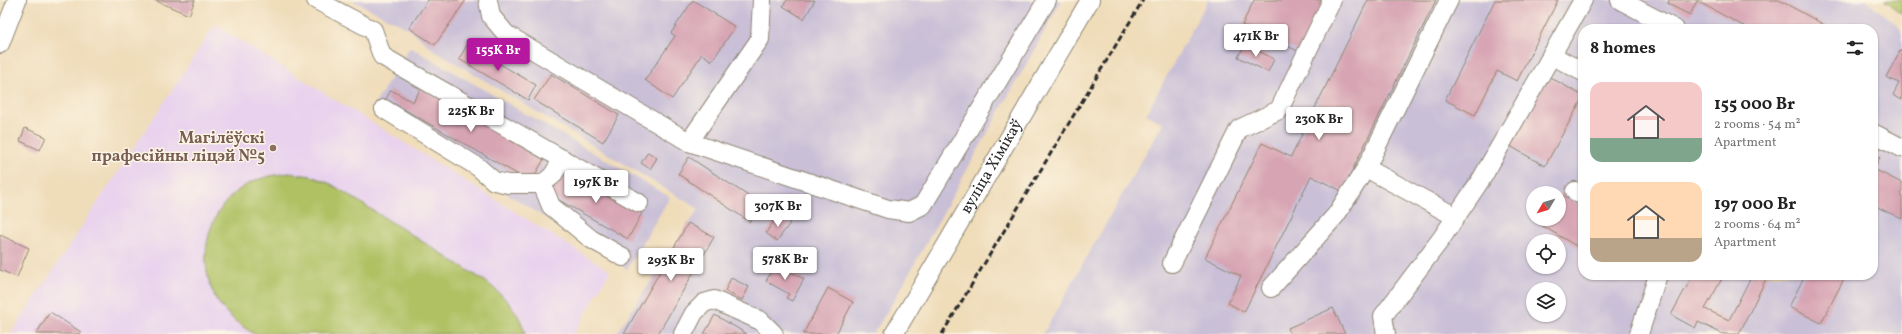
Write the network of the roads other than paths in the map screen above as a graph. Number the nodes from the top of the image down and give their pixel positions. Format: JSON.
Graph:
{"nodes":[{"id":1,"x":17,"y":0,"type":"edge"},
{"id":2,"x":316,"y":0,"type":"edge"},
{"id":3,"x":488,"y":0,"type":"edge"},
{"id":4,"x":762,"y":0,"type":"edge"},
{"id":5,"x":1047,"y":0,"type":"edge"},
{"id":6,"x":1090,"y":0,"type":"edge"},
{"id":7,"x":1332,"y":0,"type":"edge"},
{"id":8,"x":1449,"y":0,"type":"edge"},
{"id":9,"x":1583,"y":0,"type":"edge"},
{"id":10,"x":1620,"y":0,"type":"edge"},
{"id":11,"x":1666,"y":24,"type":"edge"},
{"id":12,"x":0,"y":44,"type":"edge"},
{"id":13,"x":1552,"y":55,"type":"junction"},
{"id":14,"x":1578,"y":69,"type":"edge"},
{"id":15,"x":384,"y":109,"type":"dead end"},
{"id":16,"x":1878,"y":136,"type":"edge"},
{"id":17,"x":689,"y":142,"type":"junction"},
{"id":18,"x":1902,"y":148,"type":"edge"},
{"id":19,"x":563,"y":159,"type":"junction"},
{"id":20,"x":1366,"y":168,"type":"junction"},
{"id":21,"x":542,"y":184,"type":"junction"},
{"id":22,"x":639,"y":203,"type":"dead end"},
{"id":23,"x":1456,"y":217,"type":"junction"},
{"id":24,"x":623,"y":257,"type":"dead end"},
{"id":25,"x":1172,"y":263,"type":"dead end"},
{"id":26,"x":1656,"y":280,"type":"edge"},
{"id":27,"x":1271,"y":288,"type":"dead end"},
{"id":28,"x":683,"y":334,"type":"edge"},
{"id":29,"x":774,"y":334,"type":"edge"},
{"id":30,"x":894,"y":334,"type":"edge"},
{"id":31,"x":1386,"y":334,"type":"edge"},
{"id":32,"x":1639,"y":334,"type":"edge"}],
"edges":[{"from":1,"to":12,"type":"street"},
{"from":2,"to":19,"type":"street"},
{"from":3,"to":17,"type":"street"},
{"from":4,"to":17,"type":"street"},
{"from":5,"to":17,"type":"street"},
{"from":6,"to":30,"type":"street","name":"вуліца Хімікаў"},
{"from":7,"to":25,"type":"street"},
{"from":8,"to":20,"type":"street"},
{"from":9,"to":13,"type":"street"},
{"from":10,"to":11,"type":"street"},
{"from":13,"to":14,"type":"street"},
{"from":13,"to":23,"type":"street"},
{"from":15,"to":21,"type":"street"},
{"from":16,"to":18,"type":"street"},
{"from":19,"to":21,"type":"street"},
{"from":19,"to":22,"type":"street"},
{"from":20,"to":23,"type":"street"},
{"from":20,"to":27,"type":"street"},
{"from":21,"to":24,"type":"street"},
{"from":23,"to":31,"type":"street"},
{"from":26,"to":32,"type":"street"},
{"from":28,"to":29,"type":"street"}]}
